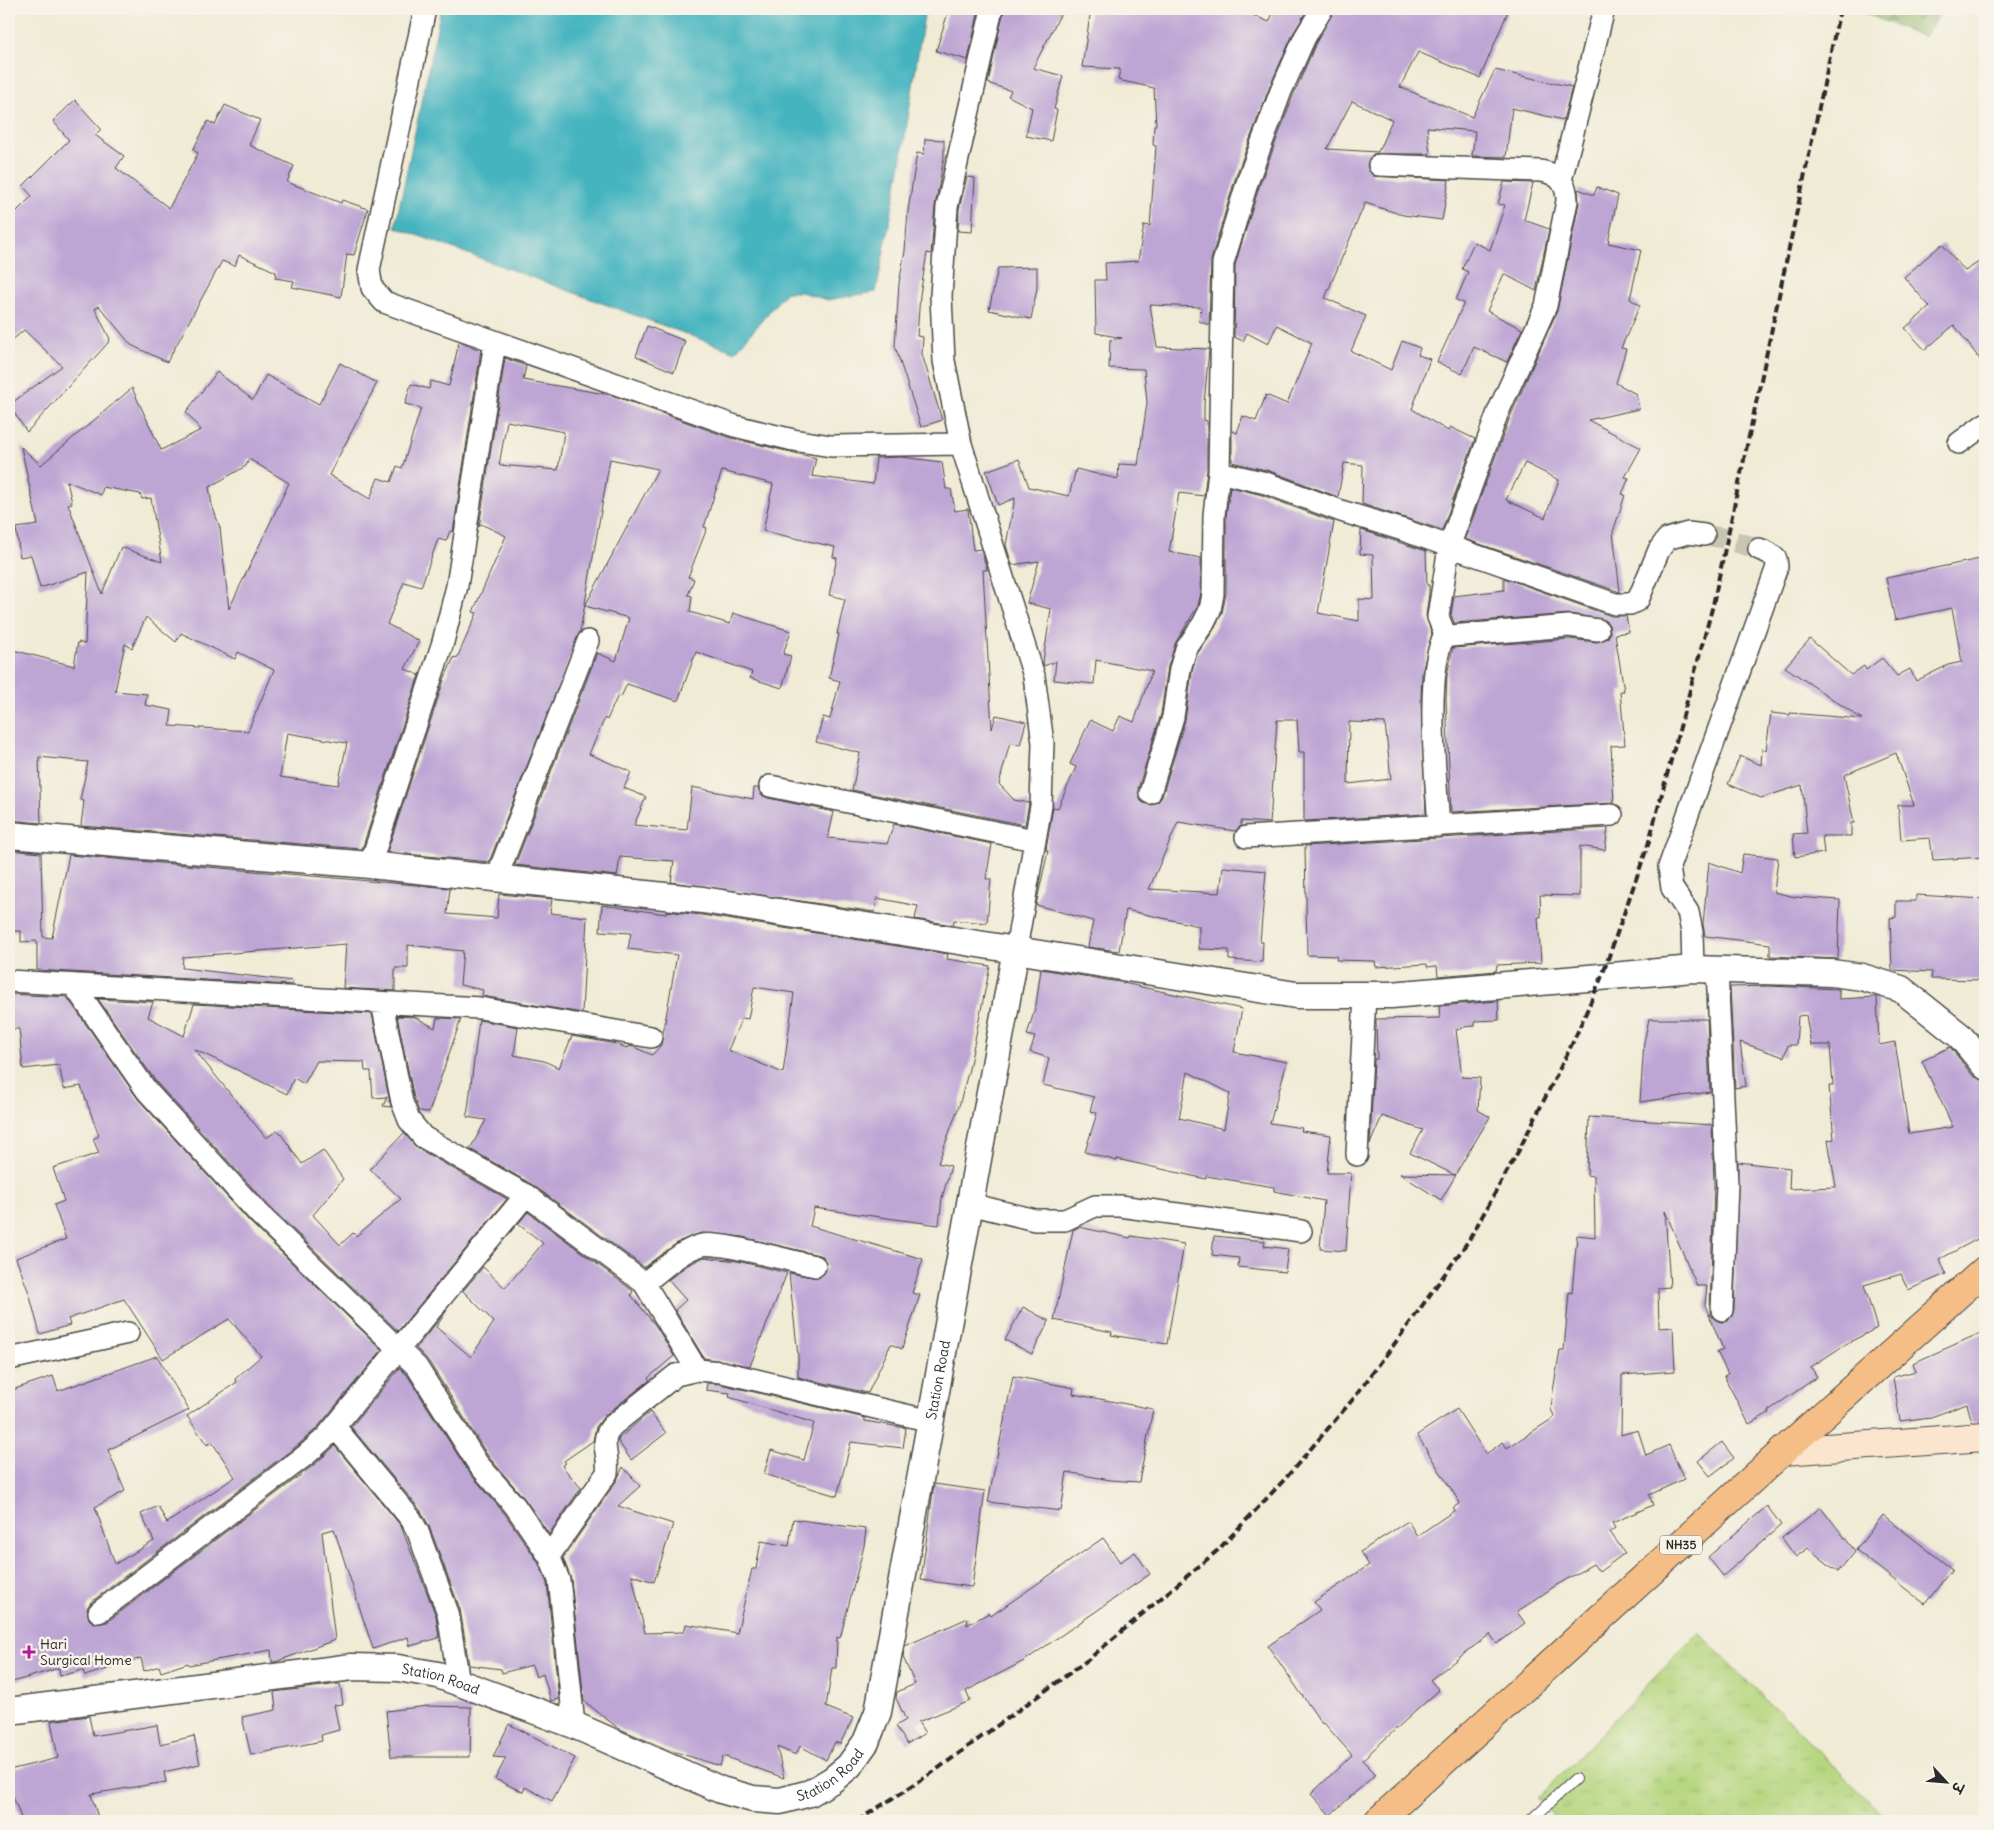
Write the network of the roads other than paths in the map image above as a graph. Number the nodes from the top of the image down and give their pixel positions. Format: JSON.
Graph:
{"nodes":[{"id":1,"x":425,"y":9,"type":"edge"},
{"id":2,"x":992,"y":9,"type":"edge"},
{"id":3,"x":1322,"y":9,"type":"edge"},
{"id":4,"x":1604,"y":9,"type":"edge"},
{"id":5,"x":1378,"y":166,"type":"dead end"},
{"id":6,"x":1561,"y":180,"type":"junction"},
{"id":7,"x":494,"y":342,"type":"junction"},
{"id":8,"x":1985,"y":424,"type":"edge"},
{"id":9,"x":961,"y":444,"type":"junction"},
{"id":10,"x":1959,"y":444,"type":"dead end"},
{"id":11,"x":1219,"y":472,"type":"junction"},
{"id":12,"x":1704,"y":535,"type":"tunnel mouth"},
{"id":13,"x":1449,"y":547,"type":"junction"},
{"id":14,"x":1759,"y":550,"type":"tunnel mouth"},
{"id":15,"x":1598,"y":630,"type":"dead end"},
{"id":16,"x":1445,"y":634,"type":"junction"},
{"id":17,"x":588,"y":640,"type":"dead end"},
{"id":18,"x":770,"y":786,"type":"dead end"},
{"id":19,"x":1150,"y":792,"type":"dead end"},
{"id":20,"x":1612,"y":815,"type":"dead end"},
{"id":21,"x":1439,"y":826,"type":"junction"},
{"id":22,"x":9,"y":835,"type":"edge"},
{"id":23,"x":1246,"y":837,"type":"dead end"},
{"id":24,"x":1034,"y":840,"type":"junction"},
{"id":25,"x":370,"y":865,"type":"junction"},
{"id":26,"x":496,"y":878,"type":"junction"},
{"id":27,"x":1016,"y":949,"type":"junction"},
{"id":28,"x":1705,"y":969,"type":"junction"},
{"id":29,"x":9,"y":982,"type":"edge"},
{"id":30,"x":75,"y":987,"type":"junction"},
{"id":31,"x":1365,"y":995,"type":"junction"},
{"id":32,"x":382,"y":1003,"type":"junction"},
{"id":33,"x":651,"y":1037,"type":"dead end"},
{"id":34,"x":1985,"y":1066,"type":"edge"},
{"id":35,"x":1357,"y":1155,"type":"dead end"},
{"id":36,"x":526,"y":1195,"type":"junction"},
{"id":37,"x":970,"y":1204,"type":"junction"},
{"id":38,"x":1301,"y":1231,"type":"dead end"},
{"id":39,"x":815,"y":1266,"type":"dead end"},
{"id":40,"x":1985,"y":1270,"type":"edge"},
{"id":41,"x":644,"y":1283,"type":"junction"},
{"id":42,"x":1722,"y":1310,"type":"dead end"},
{"id":43,"x":128,"y":1333,"type":"dead end"},
{"id":44,"x":398,"y":1348,"type":"junction"},
{"id":45,"x":9,"y":1359,"type":"edge"},
{"id":46,"x":697,"y":1370,"type":"junction"},
{"id":47,"x":931,"y":1421,"type":"junction"},
{"id":48,"x":335,"y":1427,"type":"junction"},
{"id":49,"x":1985,"y":1437,"type":"edge"},
{"id":50,"x":1783,"y":1451,"type":"junction"},
{"id":51,"x":549,"y":1556,"type":"junction"},
{"id":52,"x":99,"y":1612,"type":"dead end"},
{"id":53,"x":459,"y":1683,"type":"junction"},
{"id":54,"x":9,"y":1712,"type":"edge"},
{"id":55,"x":574,"y":1725,"type":"junction"},
{"id":56,"x":1575,"y":1779,"type":"dead end"},
{"id":57,"x":1378,"y":1821,"type":"edge"},
{"id":58,"x":1530,"y":1821,"type":"edge"}],
"edges":[{"from":1,"to":7,"type":"street"},
{"from":2,"to":9,"type":"street"},
{"from":3,"to":11,"type":"street"},
{"from":4,"to":6,"type":"street"},
{"from":5,"to":6,"type":"street"},
{"from":6,"to":13,"type":"street"},
{"from":7,"to":9,"type":"street"},
{"from":7,"to":25,"type":"street"},
{"from":8,"to":10,"type":"street"},
{"from":9,"to":24,"type":"street"},
{"from":11,"to":13,"type":"street"},
{"from":11,"to":19,"type":"street"},
{"from":12,"to":13,"type":"street"},
{"from":13,"to":16,"type":"street"},
{"from":14,"to":28,"type":"street"},
{"from":15,"to":16,"type":"street"},
{"from":16,"to":21,"type":"street"},
{"from":17,"to":26,"type":"street"},
{"from":18,"to":24,"type":"street"},
{"from":20,"to":21,"type":"street"},
{"from":21,"to":23,"type":"street"},
{"from":22,"to":25,"type":"street"},
{"from":24,"to":27,"type":"street"},
{"from":25,"to":26,"type":"street"},
{"from":26,"to":27,"type":"street"},
{"from":27,"to":31,"type":"street"},
{"from":27,"to":37,"type":"street","name":"Station Road"},
{"from":28,"to":31,"type":"street"},
{"from":28,"to":34,"type":"street"},
{"from":28,"to":42,"type":"street"},
{"from":29,"to":30,"type":"street"},
{"from":30,"to":32,"type":"street"},
{"from":30,"to":44,"type":"street"},
{"from":31,"to":35,"type":"street"},
{"from":32,"to":33,"type":"street"},
{"from":32,"to":36,"type":"street"},
{"from":36,"to":41,"type":"street"},
{"from":36,"to":44,"type":"street"},
{"from":37,"to":38,"type":"street"},
{"from":37,"to":47,"type":"street","name":"Station Road"},
{"from":39,"to":41,"type":"street"},
{"from":40,"to":50,"type":"highway","number":"NH35"},
{"from":41,"to":46,"type":"street"},
{"from":43,"to":45,"type":"street"},
{"from":44,"to":48,"type":"street"},
{"from":44,"to":51,"type":"street"},
{"from":46,"to":47,"type":"street"},
{"from":46,"to":51,"type":"street"},
{"from":47,"to":55,"type":"street","name":"Station Road"},
{"from":48,"to":52,"type":"street"},
{"from":48,"to":53,"type":"street"},
{"from":49,"to":50,"type":"main road"},
{"from":50,"to":57,"type":"highway","number":"NH35"},
{"from":51,"to":55,"type":"street"},
{"from":53,"to":54,"type":"street","name":"Station Road"},
{"from":53,"to":55,"type":"street","name":"Station Road"},
{"from":56,"to":58,"type":"lane"}]}
